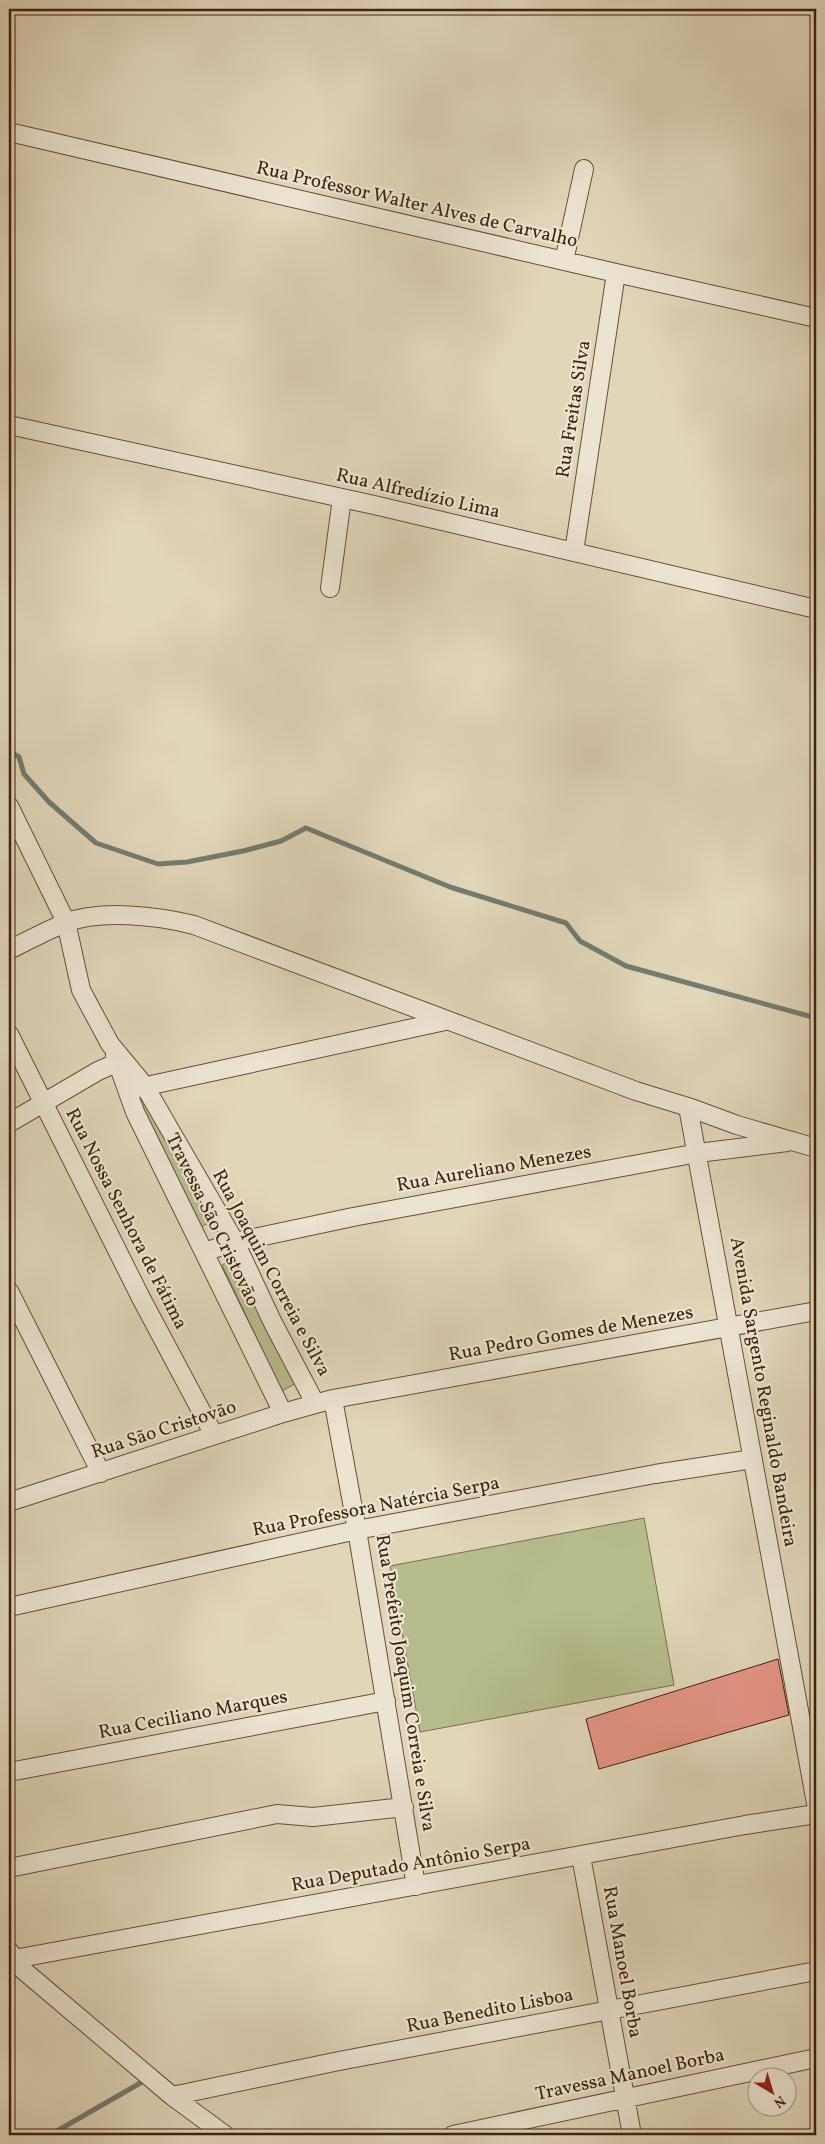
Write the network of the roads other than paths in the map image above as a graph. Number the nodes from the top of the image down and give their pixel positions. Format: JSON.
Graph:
{"nodes":[{"id":1,"x":9,"y":132,"type":"edge"},
{"id":2,"x":584,"y":169,"type":"dead end"},
{"id":3,"x":564,"y":261,"type":"junction"},
{"id":4,"x":616,"y":273,"type":"junction"},
{"id":5,"x":816,"y":318,"type":"edge"},
{"id":6,"x":9,"y":425,"type":"edge"},
{"id":7,"x":342,"y":498,"type":"junction"},
{"id":8,"x":574,"y":552,"type":"junction"},
{"id":9,"x":330,"y":588,"type":"dead end"},
{"id":10,"x":816,"y":609,"type":"edge"},
{"id":11,"x":9,"y":806,"type":"edge"},
{"id":12,"x":66,"y":922,"type":"junction"},
{"id":13,"x":9,"y":950,"type":"edge"},
{"id":14,"x":445,"y":1020,"type":"junction"},
{"id":15,"x":9,"y":1034,"type":"edge"},
{"id":16,"x":120,"y":1062,"type":"junction"},
{"id":17,"x":144,"y":1085,"type":"junction"},
{"id":18,"x":126,"y":1091,"type":"junction"},
{"id":19,"x":43,"y":1102,"type":"junction"},
{"id":20,"x":688,"y":1107,"type":"junction"},
{"id":21,"x":9,"y":1123,"type":"edge"},
{"id":22,"x":795,"y":1141,"type":"junction"},
{"id":23,"x":816,"y":1148,"type":"edge"},
{"id":24,"x":698,"y":1153,"type":"junction"},
{"id":25,"x":235,"y":1242,"type":"junction"},
{"id":26,"x":204,"y":1252,"type":"junction"},
{"id":27,"x":9,"y":1291,"type":"edge"},
{"id":28,"x":816,"y":1311,"type":"edge"},
{"id":29,"x":729,"y":1327,"type":"junction"},
{"id":30,"x":334,"y":1399,"type":"junction"},
{"id":31,"x":315,"y":1403,"type":"junction"},
{"id":32,"x":283,"y":1413,"type":"junction"},
{"id":33,"x":214,"y":1435,"type":"junction"},
{"id":34,"x":753,"y":1459,"type":"junction"},
{"id":35,"x":101,"y":1473,"type":"junction"},
{"id":36,"x":9,"y":1502,"type":"edge"},
{"id":37,"x":358,"y":1530,"type":"junction"},
{"id":38,"x":9,"y":1607,"type":"edge"},
{"id":39,"x":386,"y":1701,"type":"junction"},
{"id":40,"x":9,"y":1772,"type":"edge"},
{"id":41,"x":816,"y":1803,"type":"edge"},
{"id":42,"x":404,"y":1806,"type":"junction"},
{"id":43,"x":816,"y":1814,"type":"edge"},
{"id":44,"x":581,"y":1856,"type":"junction"},
{"id":45,"x":9,"y":1868,"type":"edge"},
{"id":46,"x":416,"y":1886,"type":"junction"},
{"id":47,"x":11,"y":1955,"type":"edge"},
{"id":48,"x":816,"y":1971,"type":"edge"},
{"id":49,"x":610,"y":2010,"type":"junction"},
{"id":50,"x":816,"y":2058,"type":"edge"},
{"id":51,"x":172,"y":2096,"type":"junction"},
{"id":52,"x":626,"y":2098,"type":"junction"},
{"id":53,"x":225,"y":2135,"type":"edge"},
{"id":54,"x":453,"y":2135,"type":"edge"},
{"id":55,"x":632,"y":2135,"type":"edge"}],
"edges":[{"from":1,"to":3,"type":"street","name":"Rua Professor Walter Alves de Carvalho"},
{"from":2,"to":3,"type":"street"},
{"from":3,"to":4,"type":"street","name":"Rua Professor Walter Alves de Carvalho"},
{"from":4,"to":5,"type":"street","name":"Rua Professor Walter Alves de Carvalho"},
{"from":4,"to":8,"type":"street","name":"Rua Freitas Silva"},
{"from":6,"to":7,"type":"street","name":"Rua Alfredízio Lima"},
{"from":7,"to":8,"type":"street","name":"Rua Alfredízio Lima"},
{"from":7,"to":9,"type":"street"},
{"from":8,"to":10,"type":"street","name":"Rua Alfredízio Lima"},
{"from":11,"to":12,"type":"street","name":"Travessa São Cristovão"},
{"from":12,"to":13,"type":"street"},
{"from":12,"to":14,"type":"street"},
{"from":12,"to":16,"type":"street","name":"Travessa São Cristovão"},
{"from":14,"to":17,"type":"street"},
{"from":14,"to":20,"type":"street"},
{"from":15,"to":19,"type":"street"},
{"from":16,"to":17,"type":"street","name":"Travessa São Cristovão"},
{"from":16,"to":18,"type":"street","name":"Travessa São Cristovão"},
{"from":16,"to":19,"type":"street","name":"Rua Nossa Senhora de Fátima"},
{"from":17,"to":18,"type":"street"},
{"from":17,"to":25,"type":"street","name":"Rua Joaquim Correia e Silva"},
{"from":18,"to":26,"type":"street","name":"Travessa São Cristovão"},
{"from":19,"to":21,"type":"street"},
{"from":19,"to":33,"type":"street","name":"Rua Nossa Senhora de Fátima"},
{"from":20,"to":22,"type":"street"},
{"from":20,"to":24,"type":"street","name":"Avenida Sargento Reginaldo Bandeira"},
{"from":22,"to":23,"type":"street"},
{"from":22,"to":24,"type":"street","name":"Rua Aureliano Menezes"},
{"from":24,"to":25,"type":"street","name":"Rua Aureliano Menezes"},
{"from":24,"to":29,"type":"street","name":"Avenida Sargento Reginaldo Bandeira"},
{"from":25,"to":26,"type":"street","name":"Rua Aureliano Menezes"},
{"from":25,"to":31,"type":"street","name":"Rua Joaquim Correia e Silva"},
{"from":26,"to":32,"type":"street","name":"Travessa São Cristovão"},
{"from":27,"to":35,"type":"street"},
{"from":28,"to":29,"type":"street","name":"Rua Pedro Gomes de Menezes"},
{"from":29,"to":30,"type":"street","name":"Rua Pedro Gomes de Menezes"},
{"from":29,"to":34,"type":"street","name":"Avenida Sargento Reginaldo Bandeira"},
{"from":30,"to":31,"type":"street","name":"Rua São Cristovão"},
{"from":30,"to":37,"type":"street","name":"Rua Prefeito Joaquim Correia e Silva"},
{"from":31,"to":32,"type":"street","name":"Rua São Cristovão"},
{"from":32,"to":33,"type":"street","name":"Rua São Cristovão"},
{"from":33,"to":35,"type":"street","name":"Rua São Cristovão"},
{"from":34,"to":37,"type":"street","name":"Rua Professora Natércia Serpa"},
{"from":34,"to":41,"type":"street","name":"Avenida Sargento Reginaldo Bandeira"},
{"from":35,"to":36,"type":"street","name":"Rua São Cristovão"},
{"from":37,"to":38,"type":"street","name":"Rua Professora Natércia Serpa"},
{"from":37,"to":39,"type":"street","name":"Rua Prefeito Joaquim Correia e Silva"},
{"from":39,"to":40,"type":"street","name":"Rua Ceciliano Marques"},
{"from":39,"to":42,"type":"street","name":"Rua Prefeito Joaquim Correia e Silva"},
{"from":42,"to":45,"type":"street"},
{"from":42,"to":46,"type":"street","name":"Rua Prefeito Joaquim Correia e Silva"},
{"from":43,"to":44,"type":"street","name":"Rua Deputado Antônio Serpa"},
{"from":44,"to":46,"type":"street","name":"Rua Deputado Antônio Serpa"},
{"from":44,"to":49,"type":"street","name":"Rua Manoel Borba"},
{"from":46,"to":47,"type":"street","name":"Rua Deputado Antônio Serpa"},
{"from":47,"to":51,"type":"street"},
{"from":48,"to":49,"type":"street","name":"Rua Benedito Lisboa"},
{"from":49,"to":51,"type":"street","name":"Rua Benedito Lisboa"},
{"from":49,"to":52,"type":"street","name":"Rua Manoel Borba"},
{"from":50,"to":52,"type":"street","name":"Travessa Manoel Borba"},
{"from":51,"to":53,"type":"street"},
{"from":52,"to":54,"type":"street","name":"Travessa Manoel Borba"},
{"from":52,"to":55,"type":"street","name":"Rua Manoel Borba"}]}
